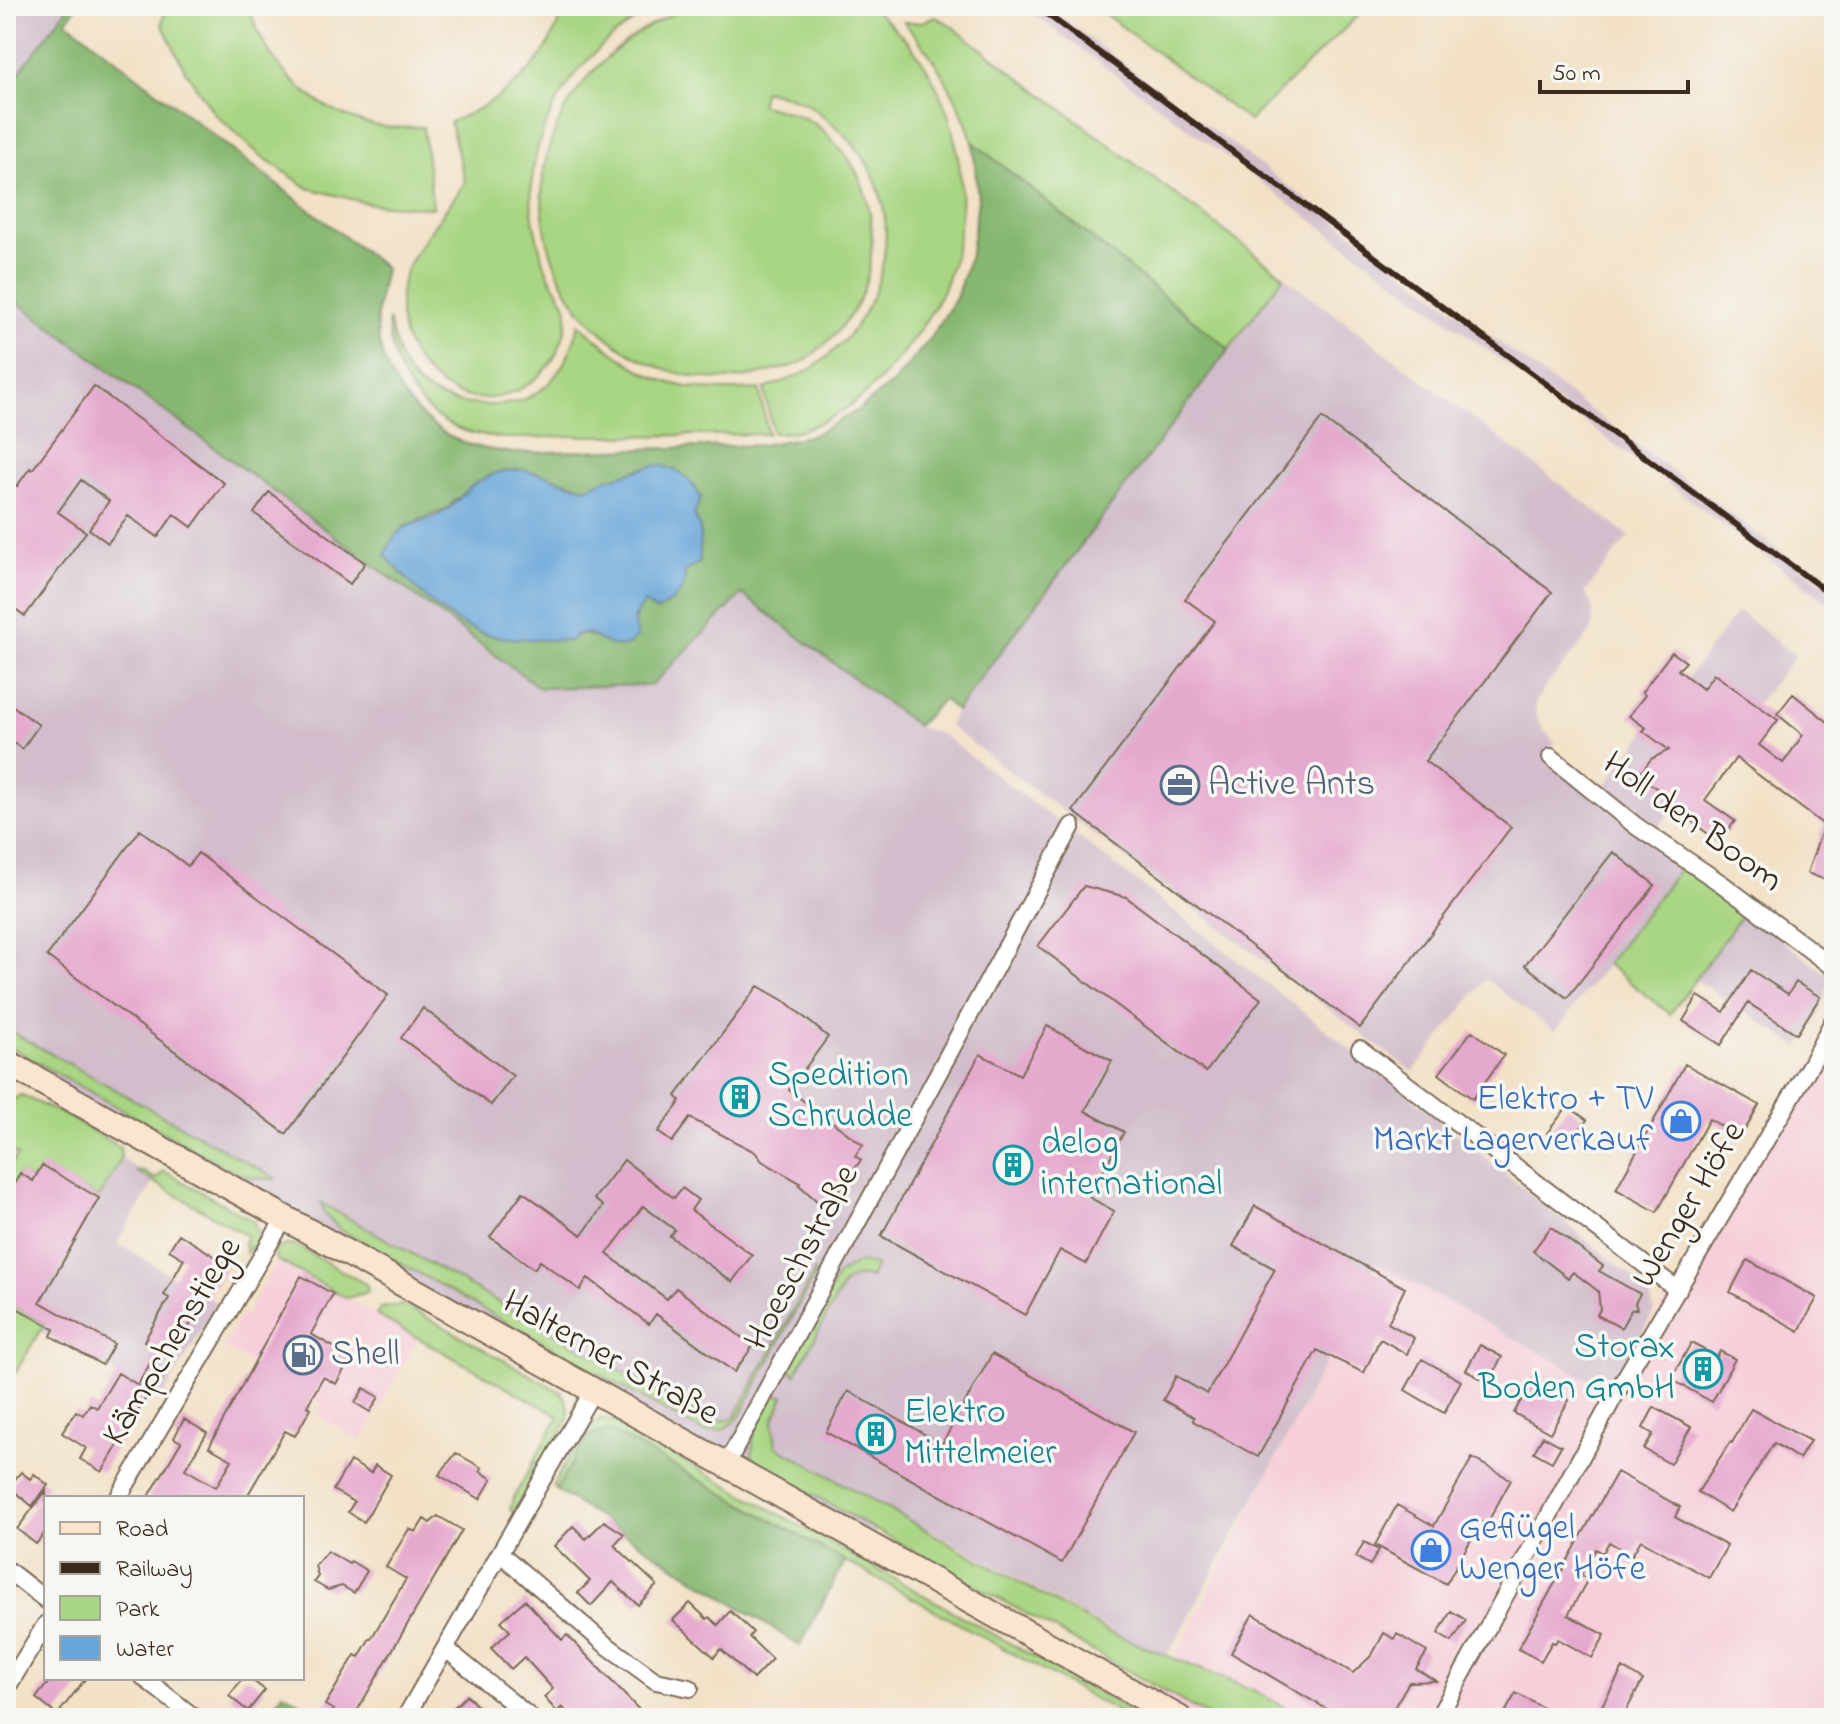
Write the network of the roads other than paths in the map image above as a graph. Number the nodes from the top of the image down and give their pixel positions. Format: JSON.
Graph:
{"nodes":[{"id":1,"x":1551,"y":757,"type":"dead end"},
{"id":2,"x":1072,"y":826,"type":"dead end"},
{"id":3,"x":1834,"y":968,"type":"edge"},
{"id":4,"x":1834,"y":1019,"type":"edge"},
{"id":5,"x":1360,"y":1049,"type":"dead end"},
{"id":6,"x":6,"y":1062,"type":"edge"},
{"id":7,"x":284,"y":1219,"type":"junction"},
{"id":8,"x":1678,"y":1290,"type":"junction"},
{"id":9,"x":593,"y":1391,"type":"junction"},
{"id":10,"x":726,"y":1465,"type":"junction"},
{"id":11,"x":119,"y":1496,"type":"edge"},
{"id":12,"x":501,"y":1554,"type":"junction"},
{"id":13,"x":6,"y":1569,"type":"edge"},
{"id":14,"x":44,"y":1598,"type":"edge"},
{"id":15,"x":44,"y":1627,"type":"edge"},
{"id":16,"x":446,"y":1649,"type":"junction"},
{"id":17,"x":147,"y":1680,"type":"edge"},
{"id":18,"x":690,"y":1688,"type":"dead end"},
{"id":19,"x":6,"y":1689,"type":"edge"},
{"id":20,"x":195,"y":1718,"type":"edge"},
{"id":21,"x":405,"y":1718,"type":"edge"},
{"id":22,"x":531,"y":1718,"type":"edge"},
{"id":23,"x":1179,"y":1718,"type":"edge"},
{"id":24,"x":1438,"y":1718,"type":"edge"}],
"edges":[{"from":1,"to":3,"type":"street","name":"Holl den Boom"},
{"from":2,"to":10,"type":"street","name":"Hoeschstraße"},
{"from":4,"to":8,"type":"street","name":"Wenger Höfe"},
{"from":5,"to":8,"type":"street"},
{"from":6,"to":7,"type":"main road","name":"Halterner Straße"},
{"from":7,"to":9,"type":"main road","name":"Halterner Straße"},
{"from":7,"to":11,"type":"street","name":"Kämpchenstiege"},
{"from":8,"to":24,"type":"street","name":"Wenger Höfe"},
{"from":9,"to":10,"type":"main road","name":"Halterner Straße"},
{"from":9,"to":12,"type":"street"},
{"from":10,"to":23,"type":"main road","name":"Halterner Straße"},
{"from":12,"to":16,"type":"street"},
{"from":12,"to":18,"type":"street"},
{"from":13,"to":14,"type":"street"},
{"from":15,"to":19,"type":"street"},
{"from":16,"to":21,"type":"street"},
{"from":16,"to":22,"type":"street"},
{"from":17,"to":20,"type":"street"}]}
